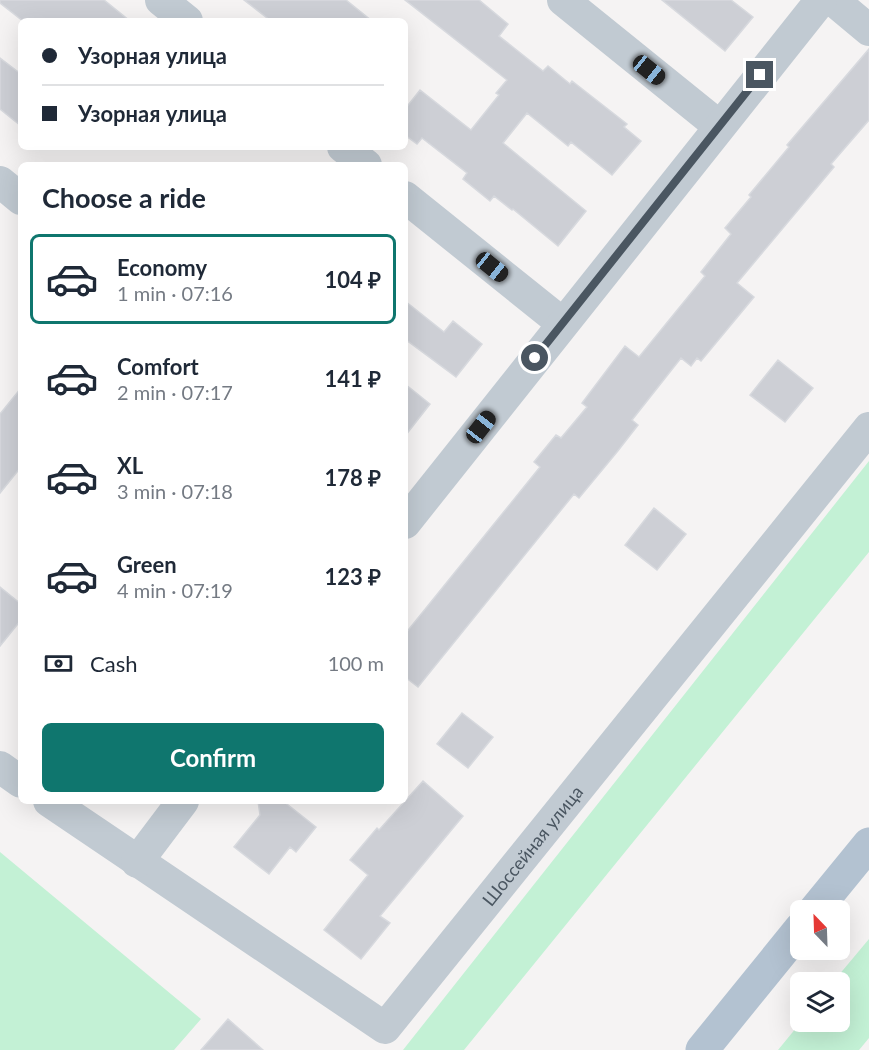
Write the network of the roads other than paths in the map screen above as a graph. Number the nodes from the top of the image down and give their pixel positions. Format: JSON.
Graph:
{"nodes":[{"id":1,"x":161,"y":0,"type":"edge"},
{"id":2,"x":562,"y":0,"type":"edge"},
{"id":3,"x":821,"y":0,"type":"edge"},
{"id":4,"x":833,"y":0,"type":"edge"},
{"id":5,"x":184,"y":18,"type":"edge"},
{"id":6,"x":869,"y":30,"type":"edge"},
{"id":7,"x":719,"y":126,"type":"junction"},
{"id":8,"x":348,"y":150,"type":"edge"},
{"id":9,"x":362,"y":162,"type":"edge"},
{"id":10,"x":0,"y":182,"type":"edge"},
{"id":11,"x":18,"y":197,"type":"edge"},
{"id":12,"x":408,"y":199,"type":"edge"},
{"id":13,"x":562,"y":323,"type":"junction"},
{"id":14,"x":869,"y":428,"type":"edge"},
{"id":15,"x":408,"y":515,"type":"edge"},
{"id":16,"x":0,"y":767,"type":"edge"},
{"id":17,"x":18,"y":780,"type":"edge"},
{"id":18,"x":53,"y":804,"type":"edge"},
{"id":19,"x":181,"y":804,"type":"edge"},
{"id":20,"x":869,"y":844,"type":"edge"},
{"id":21,"x":136,"y":862,"type":"junction"},
{"id":22,"x":823,"y":900,"type":"edge"},
{"id":23,"x":790,"y":942,"type":"edge"},
{"id":24,"x":702,"y":1050,"type":"edge"}],
"edges":[{"from":1,"to":5,"type":"street"},
{"from":2,"to":7,"type":"street"},
{"from":3,"to":7,"type":"street"},
{"from":4,"to":6,"type":"street"},
{"from":7,"to":13,"type":"street"},
{"from":8,"to":9,"type":"street"},
{"from":10,"to":11,"type":"street"},
{"from":12,"to":13,"type":"street"},
{"from":13,"to":15,"type":"street"},
{"from":14,"to":21,"type":"street","name":"Шоссейная улица"},
{"from":16,"to":17,"type":"street"},
{"from":18,"to":21,"type":"street"},
{"from":19,"to":21,"type":"street"},
{"from":20,"to":22,"type":"main road"},
{"from":23,"to":24,"type":"main road"}]}
